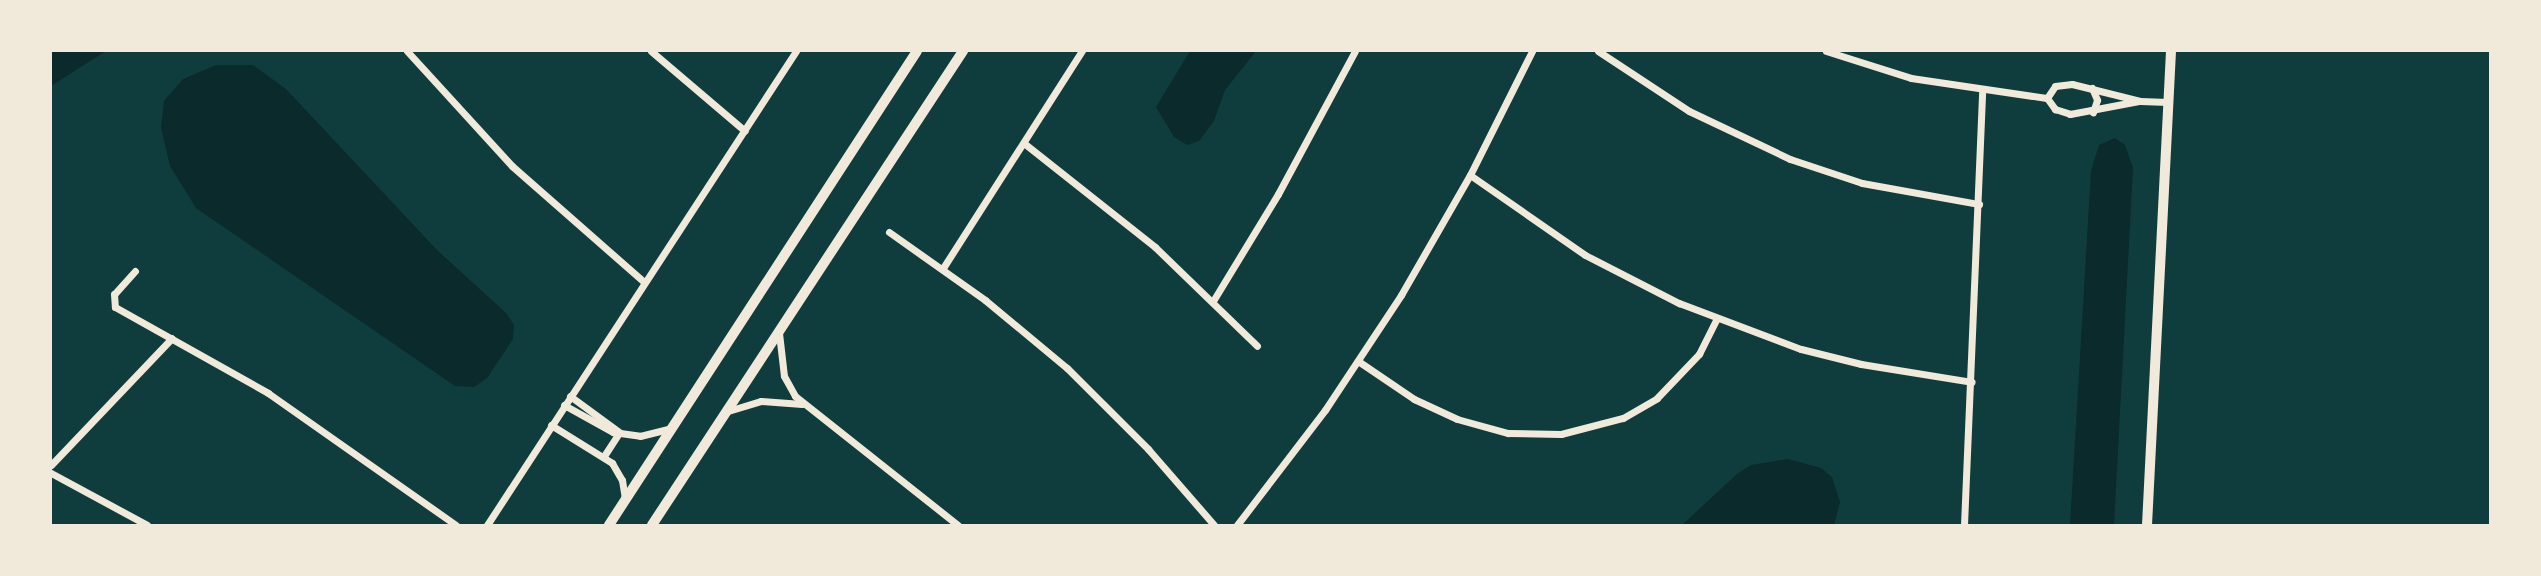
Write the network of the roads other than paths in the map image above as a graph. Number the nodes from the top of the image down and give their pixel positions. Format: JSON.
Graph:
{"nodes":[{"id":1,"x":407,"y":51,"type":"edge"},
{"id":2,"x":651,"y":51,"type":"edge"},
{"id":3,"x":796,"y":51,"type":"edge"},
{"id":4,"x":917,"y":51,"type":"edge"},
{"id":5,"x":963,"y":51,"type":"edge"},
{"id":6,"x":1082,"y":51,"type":"edge"},
{"id":7,"x":1355,"y":51,"type":"edge"},
{"id":8,"x":1532,"y":51,"type":"edge"},
{"id":9,"x":1598,"y":51,"type":"edge"},
{"id":10,"x":1826,"y":51,"type":"edge"},
{"id":11,"x":2171,"y":51,"type":"edge"},
{"id":12,"x":2091,"y":88,"type":"junction"},
{"id":13,"x":1982,"y":90,"type":"junction"},
{"id":14,"x":2047,"y":98,"type":"junction"},
{"id":15,"x":2140,"y":101,"type":"junction"},
{"id":16,"x":2168,"y":102,"type":"junction"},
{"id":17,"x":2092,"y":113,"type":"junction"},
{"id":18,"x":745,"y":131,"type":"junction"},
{"id":19,"x":1026,"y":144,"type":"junction"},
{"id":20,"x":1470,"y":175,"type":"junction"},
{"id":21,"x":1979,"y":204,"type":"junction"},
{"id":22,"x":889,"y":232,"type":"dead end"},
{"id":23,"x":943,"y":268,"type":"junction"},
{"id":24,"x":135,"y":271,"type":"dead end"},
{"id":25,"x":644,"y":282,"type":"junction"},
{"id":26,"x":1213,"y":301,"type":"junction"},
{"id":27,"x":1717,"y":318,"type":"junction"},
{"id":28,"x":779,"y":329,"type":"junction"},
{"id":29,"x":172,"y":338,"type":"junction"},
{"id":30,"x":1257,"y":346,"type":"dead end"},
{"id":31,"x":1359,"y":361,"type":"junction"},
{"id":32,"x":1972,"y":382,"type":"junction"},
{"id":33,"x":569,"y":396,"type":"junction"},
{"id":34,"x":804,"y":404,"type":"junction"},
{"id":35,"x":564,"y":405,"type":"junction"},
{"id":36,"x":724,"y":413,"type":"junction"},
{"id":37,"x":551,"y":425,"type":"junction"},
{"id":38,"x":672,"y":428,"type":"junction"},
{"id":39,"x":619,"y":433,"type":"junction"},
{"id":40,"x":604,"y":456,"type":"junction"},
{"id":41,"x":51,"y":465,"type":"edge"},
{"id":42,"x":51,"y":473,"type":"edge"},
{"id":43,"x":625,"y":500,"type":"junction"},
{"id":44,"x":147,"y":525,"type":"edge"},
{"id":45,"x":456,"y":525,"type":"edge"},
{"id":46,"x":487,"y":525,"type":"edge"},
{"id":47,"x":609,"y":525,"type":"edge"},
{"id":48,"x":652,"y":525,"type":"edge"},
{"id":49,"x":958,"y":525,"type":"edge"},
{"id":50,"x":1214,"y":525,"type":"edge"},
{"id":51,"x":1237,"y":525,"type":"edge"},
{"id":52,"x":1964,"y":525,"type":"edge"},
{"id":53,"x":2147,"y":525,"type":"edge"}],
"edges":[{"from":1,"to":25,"type":"street"},
{"from":2,"to":18,"type":"street"},
{"from":3,"to":18,"type":"street"},
{"from":4,"to":38,"type":"main road"},
{"from":5,"to":28,"type":"main road"},
{"from":6,"to":19,"type":"street"},
{"from":7,"to":26,"type":"street"},
{"from":8,"to":20,"type":"street"},
{"from":9,"to":21,"type":"street"},
{"from":10,"to":13,"type":"street"},
{"from":11,"to":16,"type":"street"},
{"from":12,"to":14,"type":"street"},
{"from":12,"to":15,"type":"street"},
{"from":12,"to":17,"type":"street"},
{"from":13,"to":14,"type":"street"},
{"from":13,"to":21,"type":"street"},
{"from":14,"to":17,"type":"street"},
{"from":15,"to":16,"type":"street"},
{"from":15,"to":17,"type":"street"},
{"from":16,"to":53,"type":"street"},
{"from":18,"to":25,"type":"street"},
{"from":19,"to":23,"type":"street"},
{"from":19,"to":26,"type":"street"},
{"from":20,"to":27,"type":"street"},
{"from":20,"to":31,"type":"street"},
{"from":21,"to":32,"type":"street"},
{"from":22,"to":23,"type":"street"},
{"from":23,"to":50,"type":"street"},
{"from":24,"to":29,"type":"street"},
{"from":25,"to":33,"type":"street"},
{"from":26,"to":30,"type":"street"},
{"from":27,"to":31,"type":"street"},
{"from":27,"to":32,"type":"street"},
{"from":28,"to":34,"type":"street"},
{"from":28,"to":36,"type":"main road"},
{"from":29,"to":41,"type":"street"},
{"from":29,"to":45,"type":"street"},
{"from":31,"to":51,"type":"street"},
{"from":32,"to":52,"type":"street"},
{"from":33,"to":35,"type":"street"},
{"from":33,"to":39,"type":"street"},
{"from":34,"to":36,"type":"street"},
{"from":34,"to":49,"type":"street"},
{"from":35,"to":37,"type":"street"},
{"from":35,"to":39,"type":"street"},
{"from":36,"to":48,"type":"main road"},
{"from":37,"to":40,"type":"street"},
{"from":37,"to":46,"type":"street"},
{"from":38,"to":39,"type":"street"},
{"from":38,"to":43,"type":"main road"},
{"from":39,"to":40,"type":"street"},
{"from":40,"to":43,"type":"street"},
{"from":42,"to":44,"type":"street"},
{"from":43,"to":47,"type":"main road"}]}
